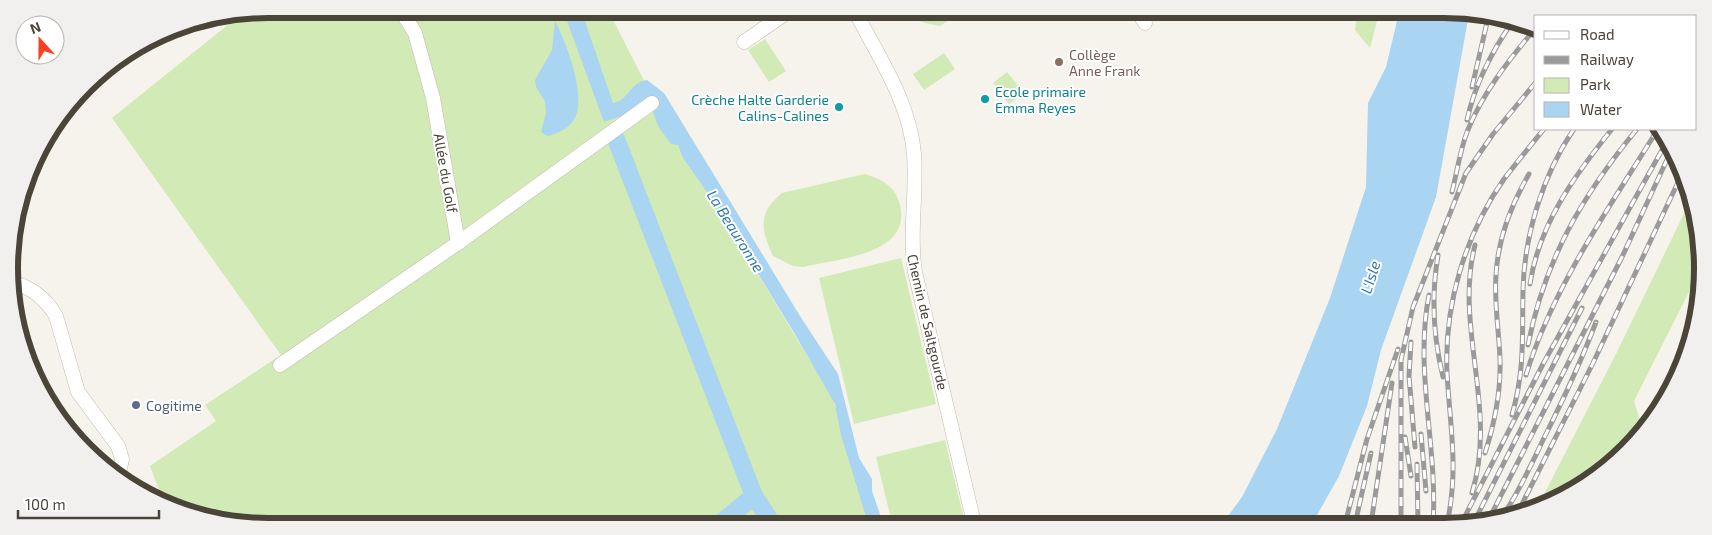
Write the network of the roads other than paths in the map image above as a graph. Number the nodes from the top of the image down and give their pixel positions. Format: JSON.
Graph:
{"nodes":[{"id":1,"x":406,"y":18,"type":"edge"},
{"id":2,"x":779,"y":18,"type":"edge"},
{"id":3,"x":859,"y":18,"type":"edge"},
{"id":4,"x":744,"y":42,"type":"dead end"},
{"id":5,"x":652,"y":104,"type":"dead end"},
{"id":6,"x":458,"y":242,"type":"junction"},
{"id":7,"x":18,"y":285,"type":"edge"},
{"id":8,"x":280,"y":365,"type":"dead end"},
{"id":9,"x":119,"y":468,"type":"edge"},
{"id":10,"x":973,"y":518,"type":"edge"}],
"edges":[{"from":1,"to":6,"type":"street","name":"Allée du Golf"},
{"from":2,"to":4,"type":"street"},
{"from":3,"to":10,"type":"street","name":"Chemin de Saltgourde"},
{"from":5,"to":6,"type":"street"},
{"from":6,"to":8,"type":"street"},
{"from":7,"to":9,"type":"street"}]}
